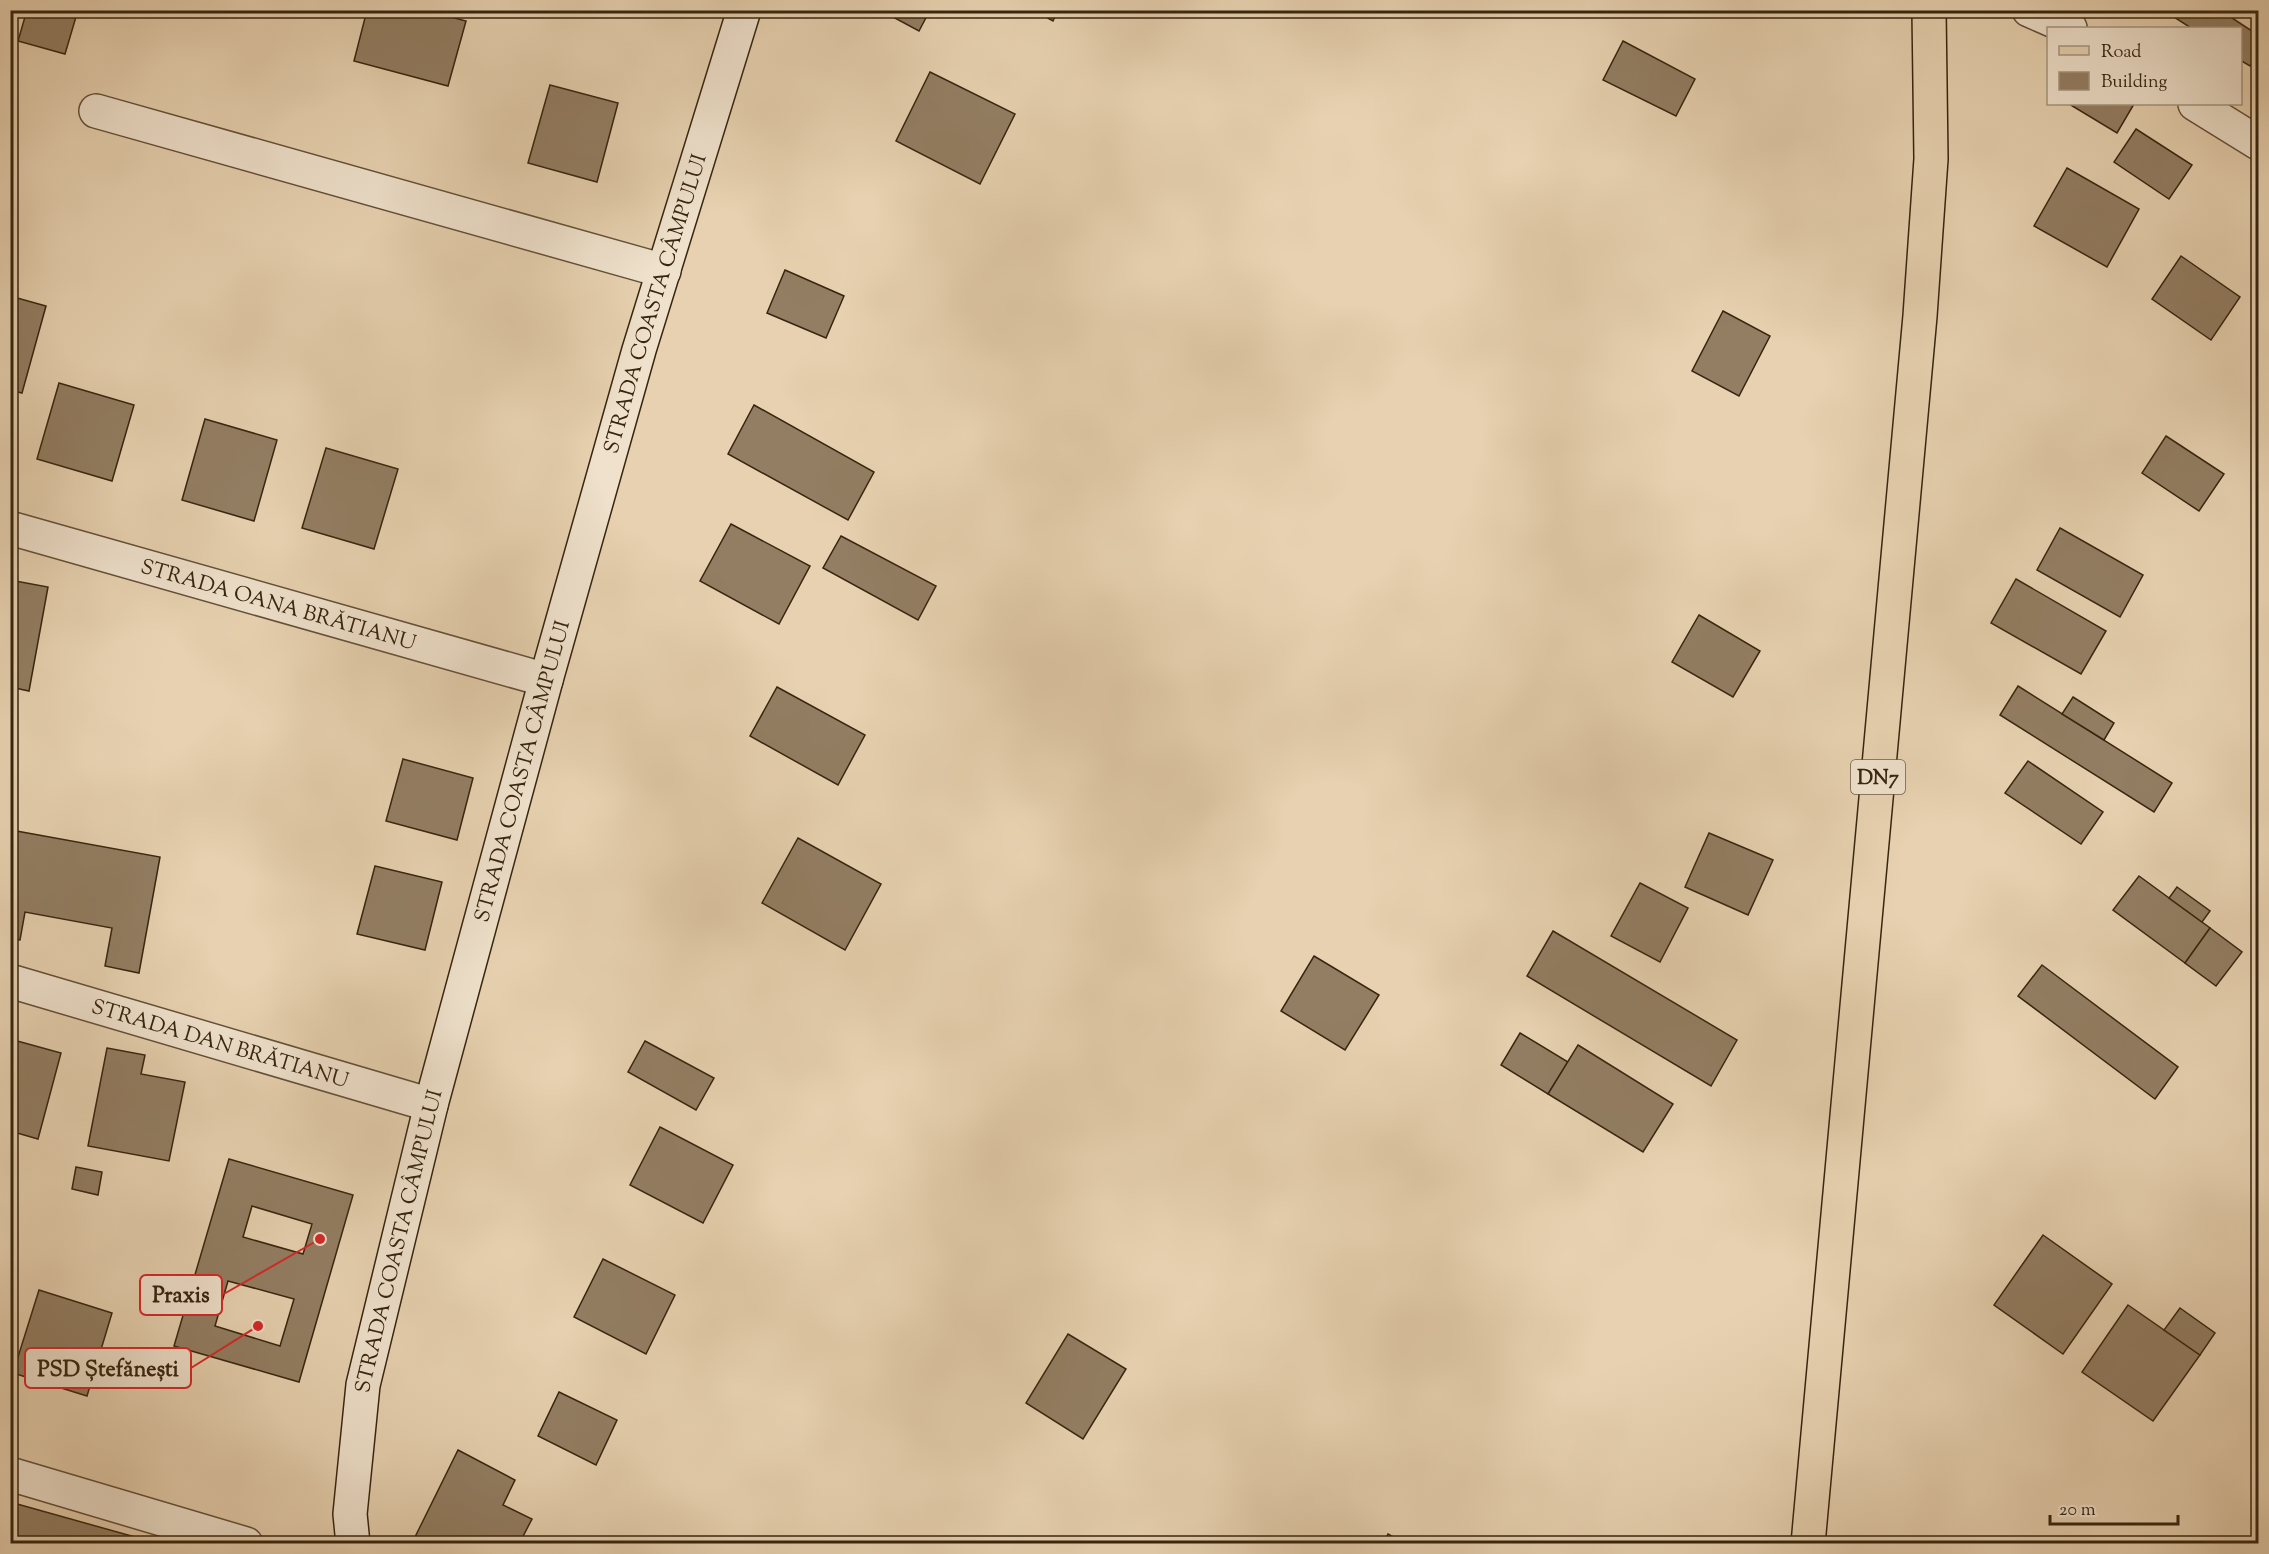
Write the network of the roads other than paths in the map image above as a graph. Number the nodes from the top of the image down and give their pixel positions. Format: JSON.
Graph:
{"nodes":[{"id":1,"x":744,"y":10,"type":"edge"},
{"id":2,"x":1929,"y":10,"type":"edge"},
{"id":3,"x":2029,"y":10,"type":"edge"},
{"id":4,"x":2068,"y":27,"type":"edge"},
{"id":5,"x":2197,"y":105,"type":"edge"},
{"id":6,"x":96,"y":111,"type":"dead end"},
{"id":7,"x":2259,"y":143,"type":"edge"},
{"id":8,"x":664,"y":271,"type":"junction"},
{"id":9,"x":10,"y":528,"type":"edge"},
{"id":10,"x":546,"y":680,"type":"junction"},
{"id":11,"x":10,"y":981,"type":"edge"},
{"id":12,"x":431,"y":1105,"type":"junction"},
{"id":13,"x":10,"y":1474,"type":"edge"},
{"id":14,"x":246,"y":1544,"type":"edge"},
{"id":15,"x":352,"y":1544,"type":"edge"},
{"id":16,"x":1808,"y":1544,"type":"edge"}],
"edges":[{"from":1,"to":8,"type":"street","name":"STRADA COASTA CÂMPULUI"},
{"from":2,"to":16,"type":"main road","number":"DN7"},
{"from":3,"to":4,"type":"street"},
{"from":5,"to":7,"type":"street"},
{"from":6,"to":8,"type":"street"},
{"from":8,"to":10,"type":"street","name":"STRADA COASTA CÂMPULUI"},
{"from":9,"to":10,"type":"street","name":"STRADA OANA BRĂTIANU"},
{"from":10,"to":12,"type":"street","name":"STRADA COASTA CÂMPULUI"},
{"from":11,"to":12,"type":"street","name":"STRADA DAN BRĂTIANU"},
{"from":12,"to":15,"type":"street","name":"STRADA COASTA CÂMPULUI"},
{"from":13,"to":14,"type":"street"}]}
